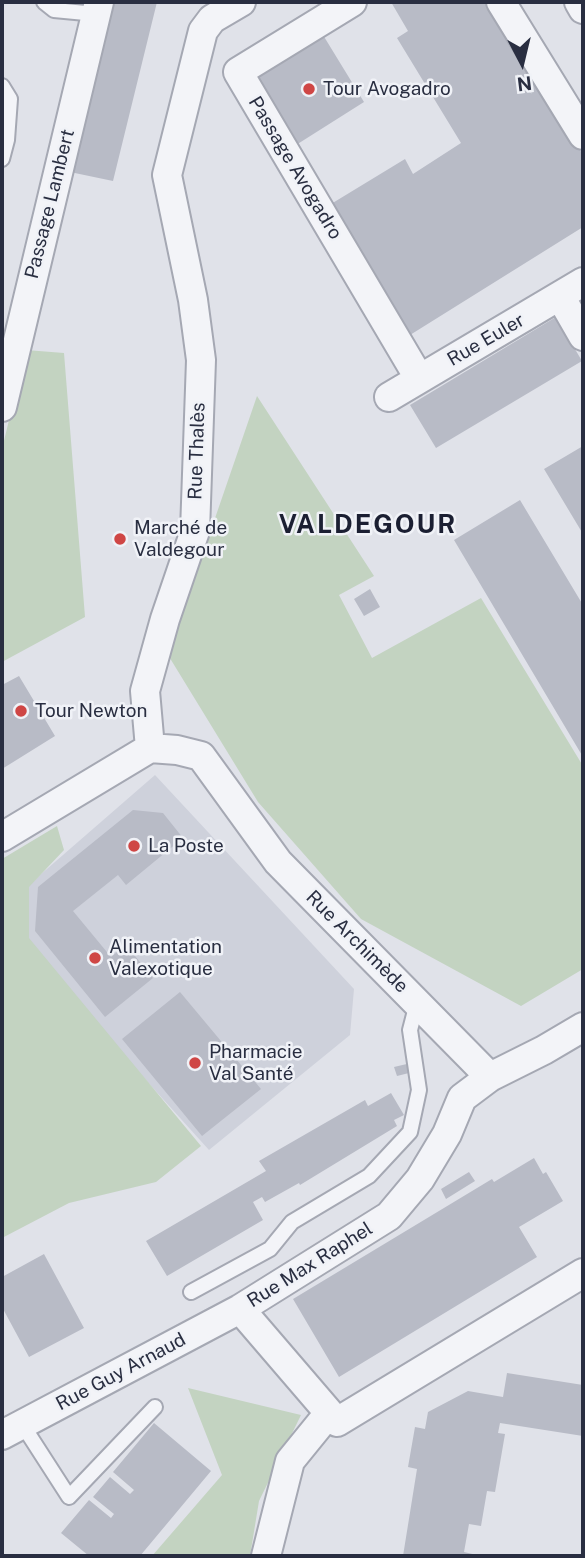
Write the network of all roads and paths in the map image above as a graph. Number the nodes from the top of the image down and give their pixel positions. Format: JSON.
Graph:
{"nodes":[{"id":1,"x":44,"y":2,"type":"edge"},
{"id":2,"x":241,"y":2,"type":"edge"},
{"id":3,"x":352,"y":2,"type":"edge"},
{"id":4,"x":501,"y":2,"type":"edge"},
{"id":5,"x":579,"y":2,"type":"edge"},
{"id":6,"x":98,"y":8,"type":"edge"},
{"id":7,"x":583,"y":9,"type":"edge"},
{"id":8,"x":210,"y":10,"type":"edge"},
{"id":9,"x":2,"y":86,"type":"edge"},
{"id":10,"x":583,"y":135,"type":"edge"},
{"id":11,"x":2,"y":159,"type":"edge"},
{"id":12,"x":571,"y":289,"type":"edge"},
{"id":13,"x":583,"y":335,"type":"edge"},
{"id":14,"x":419,"y":379,"type":"junction"},
{"id":15,"x":389,"y":397,"type":"dead end"},
{"id":16,"x":2,"y":407,"type":"edge"},
{"id":17,"x":150,"y":748,"type":"junction"},
{"id":18,"x":2,"y":837,"type":"edge"},
{"id":19,"x":417,"y":1003,"type":"junction"},
{"id":20,"x":583,"y":1027,"type":"edge"},
{"id":21,"x":491,"y":1077,"type":"junction"},
{"id":22,"x":583,"y":1273,"type":"edge"},
{"id":23,"x":191,"y":1292,"type":"dead end"},
{"id":24,"x":240,"y":1309,"type":"junction"},
{"id":25,"x":155,"y":1407,"type":"dead end"},
{"id":26,"x":329,"y":1413,"type":"junction"},
{"id":27,"x":12,"y":1430,"type":"edge"},
{"id":28,"x":266,"y":1556,"type":"edge"}],
"edges":[{"from":1,"to":6,"type":"lane"},
{"from":2,"to":8,"type":"street","name":"Rue Thalès"},
{"from":3,"to":14,"type":"street","name":"Passage Avogadro"},
{"from":4,"to":10,"type":"street"},
{"from":5,"to":7,"type":"street"},
{"from":6,"to":16,"type":"street","name":"Passage Lambert"},
{"from":8,"to":17,"type":"street","name":"Rue Thalès"},
{"from":9,"to":11,"type":"lane"},
{"from":12,"to":13,"type":"street"},
{"from":12,"to":14,"type":"street","name":"Rue Euler"},
{"from":14,"to":15,"type":"street","name":"Rue Euler"},
{"from":17,"to":18,"type":"street"},
{"from":17,"to":19,"type":"street","name":"Rue Archimède"},
{"from":19,"to":21,"type":"street","name":"Rue Archimède"},
{"from":19,"to":23,"type":"lane"},
{"from":20,"to":21,"type":"street"},
{"from":21,"to":24,"type":"street","name":"Rue Max Raphel"},
{"from":22,"to":26,"type":"street"},
{"from":24,"to":26,"type":"street","name":"Rue Max Raphel"},
{"from":24,"to":27,"type":"street","name":"Rue Guy Arnaud"},
{"from":25,"to":27,"type":"lane"},
{"from":26,"to":28,"type":"street"}]}
